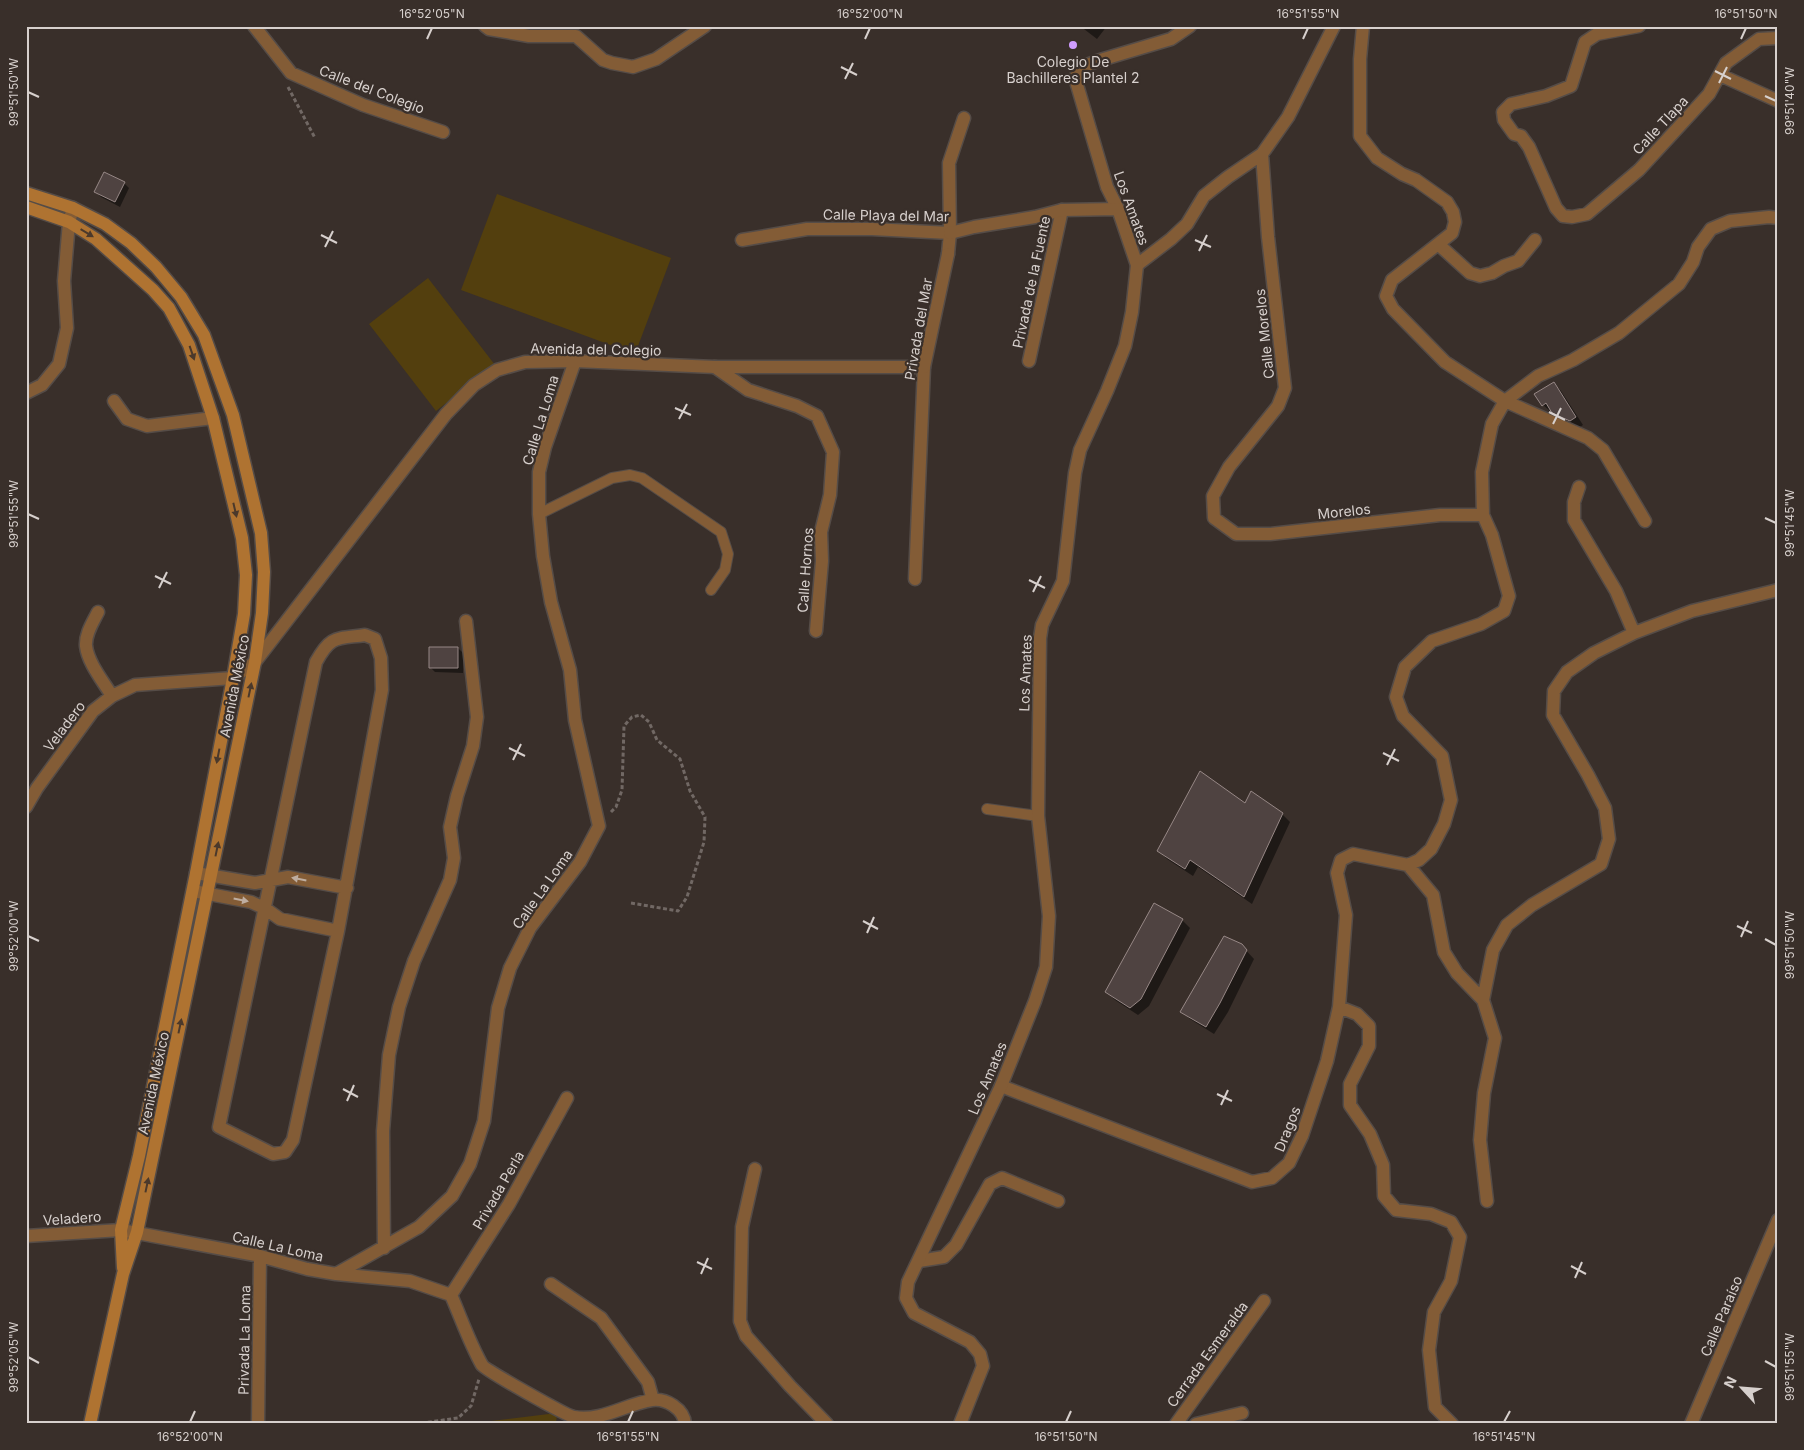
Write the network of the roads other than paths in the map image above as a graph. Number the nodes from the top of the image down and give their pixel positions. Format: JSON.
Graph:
{"nodes":[{"id":1,"x":254,"y":26,"type":"edge"},
{"id":2,"x":485,"y":26,"type":"edge"},
{"id":3,"x":705,"y":26,"type":"edge"},
{"id":4,"x":1190,"y":26,"type":"edge"},
{"id":5,"x":1363,"y":26,"type":"edge"},
{"id":6,"x":1639,"y":26,"type":"edge"},
{"id":7,"x":1334,"y":27,"type":"edge"},
{"id":8,"x":1778,"y":38,"type":"edge"},
{"id":9,"x":1720,"y":75,"type":"junction"},
{"id":10,"x":1778,"y":101,"type":"edge"},
{"id":11,"x":964,"y":118,"type":"dead end"},
{"id":12,"x":443,"y":132,"type":"dead end"},
{"id":13,"x":1262,"y":154,"type":"junction"},
{"id":14,"x":26,"y":193,"type":"edge"},
{"id":15,"x":26,"y":207,"type":"edge"},
{"id":16,"x":73,"y":208,"type":"junction"},
{"id":17,"x":1118,"y":209,"type":"junction"},
{"id":18,"x":1062,"y":210,"type":"junction"},
{"id":19,"x":1778,"y":218,"type":"edge"},
{"id":20,"x":69,"y":222,"type":"junction"},
{"id":21,"x":950,"y":233,"type":"junction"},
{"id":22,"x":742,"y":240,"type":"dead end"},
{"id":23,"x":1535,"y":240,"type":"dead end"},
{"id":24,"x":1438,"y":244,"type":"junction"},
{"id":25,"x":1137,"y":264,"type":"junction"},
{"id":26,"x":575,"y":361,"type":"junction"},
{"id":27,"x":1029,"y":361,"type":"dead end"},
{"id":28,"x":715,"y":367,"type":"junction"},
{"id":29,"x":924,"y":367,"type":"junction"},
{"id":30,"x":26,"y":393,"type":"edge"},
{"id":31,"x":1505,"y":401,"type":"junction"},
{"id":32,"x":114,"y":402,"type":"dead end"},
{"id":33,"x":213,"y":418,"type":"junction"},
{"id":34,"x":1579,"y":486,"type":"dead end"},
{"id":35,"x":539,"y":514,"type":"junction"},
{"id":36,"x":1483,"y":515,"type":"junction"},
{"id":37,"x":1214,"y":518,"type":"joint"},
{"id":38,"x":1645,"y":521,"type":"dead end"},
{"id":39,"x":915,"y":579,"type":"dead end"},
{"id":40,"x":711,"y":590,"type":"dead end"},
{"id":41,"x":1778,"y":590,"type":"edge"},
{"id":42,"x":98,"y":612,"type":"dead end"},
{"id":43,"x":466,"y":621,"type":"dead end"},
{"id":44,"x":816,"y":631,"type":"dead end"},
{"id":45,"x":1634,"y":633,"type":"junction"},
{"id":46,"x":255,"y":662,"type":"junction"},
{"id":47,"x":234,"y":678,"type":"junction"},
{"id":48,"x":112,"y":696,"type":"junction"},
{"id":49,"x":28,"y":800,"type":"edge"},
{"id":50,"x":987,"y":809,"type":"dead end"},
{"id":51,"x":1038,"y":816,"type":"junction"},
{"id":52,"x":1408,"y":865,"type":"junction"},
{"id":53,"x":196,"y":873,"type":"junction"},
{"id":54,"x":212,"y":876,"type":"junction"},
{"id":55,"x":272,"y":881,"type":"junction"},
{"id":56,"x":347,"y":888,"type":"junction"},
{"id":57,"x":193,"y":891,"type":"junction"},
{"id":58,"x":208,"y":894,"type":"junction"},
{"id":59,"x":266,"y":909,"type":"junction"},
{"id":60,"x":338,"y":931,"type":"junction"},
{"id":61,"x":1483,"y":1000,"type":"junction"},
{"id":62,"x":1339,"y":1008,"type":"junction"},
{"id":63,"x":1001,"y":1086,"type":"junction"},
{"id":64,"x":567,"y":1098,"type":"dead end"},
{"id":65,"x":755,"y":1169,"type":"dead end"},
{"id":66,"x":1058,"y":1201,"type":"dead end"},
{"id":67,"x":1487,"y":1201,"type":"dead end"},
{"id":68,"x":1778,"y":1220,"type":"edge"},
{"id":69,"x":121,"y":1230,"type":"junction"},
{"id":70,"x":137,"y":1232,"type":"junction"},
{"id":71,"x":26,"y":1236,"type":"edge"},
{"id":72,"x":384,"y":1248,"type":"junction"},
{"id":73,"x":260,"y":1256,"type":"junction"},
{"id":74,"x":919,"y":1261,"type":"junction"},
{"id":75,"x":123,"y":1274,"type":"junction"},
{"id":76,"x":336,"y":1274,"type":"junction"},
{"id":77,"x":551,"y":1284,"type":"dead end"},
{"id":78,"x":451,"y":1295,"type":"junction"},
{"id":79,"x":1264,"y":1301,"type":"dead end"},
{"id":80,"x":653,"y":1400,"type":"junction"},
{"id":81,"x":1242,"y":1413,"type":"dead end"},
{"id":82,"x":90,"y":1424,"type":"edge"},
{"id":83,"x":258,"y":1424,"type":"edge"},
{"id":84,"x":685,"y":1424,"type":"edge"},
{"id":85,"x":827,"y":1424,"type":"edge"},
{"id":86,"x":960,"y":1424,"type":"edge"},
{"id":87,"x":1176,"y":1424,"type":"edge"},
{"id":88,"x":1196,"y":1424,"type":"edge"},
{"id":89,"x":1452,"y":1424,"type":"edge"},
{"id":90,"x":1691,"y":1424,"type":"edge"}],
"edges":[{"from":1,"to":12,"type":"street","name":"Calle del Colegio"},
{"from":2,"to":3,"type":"street"},
{"from":4,"to":17,"type":"street","name":"Los Amates"},
{"from":5,"to":24,"type":"street"},
{"from":6,"to":9,"type":"street","name":"Calle Tlapa"},
{"from":7,"to":13,"type":"street"},
{"from":8,"to":9,"type":"street","name":"Calle Tlapa"},
{"from":9,"to":10,"type":"street"},
{"from":11,"to":21,"type":"street","name":"Privada del Mar"},
{"from":13,"to":25,"type":"street"},
{"from":13,"to":37,"type":"street","name":"Calle Morelos"},
{"from":14,"to":16,"type":"main road","name":"Avenida México"},
{"from":15,"to":20,"type":"main road","name":"Avenida México"},
{"from":16,"to":20,"type":"street"},
{"from":16,"to":46,"type":"main road","name":"Avenida México"},
{"from":17,"to":18,"type":"street","name":"Calle Playa del Mar"},
{"from":17,"to":25,"type":"street","name":"Los Amates"},
{"from":18,"to":21,"type":"street","name":"Calle Playa del Mar"},
{"from":18,"to":27,"type":"street","name":"Privada de la Fuente"},
{"from":19,"to":31,"type":"street"},
{"from":20,"to":30,"type":"street"},
{"from":20,"to":33,"type":"main road","name":"Avenida México","one_way":true},
{"from":21,"to":22,"type":"street","name":"Calle Playa del Mar"},
{"from":21,"to":29,"type":"street","name":"Privada del Mar"},
{"from":23,"to":24,"type":"street"},
{"from":24,"to":31,"type":"street"},
{"from":25,"to":51,"type":"street","name":"Los Amates"},
{"from":26,"to":28,"type":"street","name":"Avenida del Colegio"},
{"from":26,"to":35,"type":"street","name":"Calle La Loma"},
{"from":26,"to":46,"type":"street","name":"Avenida del Colegio"},
{"from":28,"to":29,"type":"street","name":"Avenida del Colegio"},
{"from":28,"to":44,"type":"street","name":"Calle Hornos"},
{"from":29,"to":39,"type":"street","name":"Privada del Mar"},
{"from":31,"to":36,"type":"street"},
{"from":31,"to":38,"type":"street"},
{"from":32,"to":33,"type":"street"},
{"from":33,"to":47,"type":"main road","name":"Avenida México","one_way":true},
{"from":34,"to":45,"type":"street"},
{"from":35,"to":40,"type":"lane"},
{"from":35,"to":72,"type":"street","name":"Calle La Loma"},
{"from":36,"to":37,"type":"street","name":"Morelos"},
{"from":36,"to":52,"type":"street"},
{"from":41,"to":45,"type":"street"},
{"from":42,"to":48,"type":"street"},
{"from":43,"to":72,"type":"street"},
{"from":45,"to":61,"type":"street"},
{"from":46,"to":47,"type":"street","name":"Avenida del Colegio"},
{"from":54,"to":46,"type":"main road","name":"Avenida México","one_way":true},
{"from":47,"to":48,"type":"street","name":"Veladero"},
{"from":47,"to":53,"type":"main road","name":"Avenida México","one_way":true},
{"from":48,"to":49,"type":"street","name":"Veladero"},
{"from":50,"to":51,"type":"lane"},
{"from":51,"to":63,"type":"street","name":"Los Amates"},
{"from":52,"to":61,"type":"street"},
{"from":52,"to":62,"type":"street","name":"Dragos"},
{"from":53,"to":54,"type":"street"},
{"from":53,"to":57,"type":"main road","name":"Avenida México"},
{"from":54,"to":55,"type":"street"},
{"from":54,"to":58,"type":"main road","name":"Avenida México"},
{"from":56,"to":55,"type":"street","one_way":true},
{"from":55,"to":56,"type":"street"},
{"from":55,"to":59,"type":"street"},
{"from":56,"to":60,"type":"street"},
{"from":57,"to":58,"type":"street"},
{"from":57,"to":69,"type":"main road","name":"Avenida México"},
{"from":58,"to":59,"type":"street","one_way":true},
{"from":70,"to":58,"type":"main road","name":"Avenida México","one_way":true},
{"from":59,"to":60,"type":"street"},
{"from":59,"to":60,"type":"street"},
{"from":61,"to":67,"type":"street"},
{"from":62,"to":63,"type":"street","name":"Dragos"},
{"from":62,"to":89,"type":"street"},
{"from":63,"to":74,"type":"street","name":"Los Amates"},
{"from":64,"to":78,"type":"street","name":"Privada Perla"},
{"from":65,"to":85,"type":"street"},
{"from":66,"to":74,"type":"street"},
{"from":68,"to":90,"type":"street","name":"Calle Paraíso"},
{"from":69,"to":70,"type":"street","name":"Calle La Loma"},
{"from":69,"to":71,"type":"street","name":"Veladero"},
{"from":69,"to":75,"type":"main road","name":"Avenida México"},
{"from":70,"to":73,"type":"street","name":"Calle La Loma"},
{"from":70,"to":75,"type":"main road","name":"Avenida México"},
{"from":72,"to":76,"type":"street","name":"Calle La Loma"},
{"from":73,"to":76,"type":"street","name":"Calle La Loma"},
{"from":73,"to":83,"type":"street","name":"Privada La Loma"},
{"from":74,"to":86,"type":"street","name":"Los Amates"},
{"from":75,"to":82,"type":"main road","name":"Avenida México"},
{"from":76,"to":78,"type":"street"},
{"from":77,"to":80,"type":"street"},
{"from":78,"to":80,"type":"street"},
{"from":79,"to":87,"type":"street","name":"Cerrada Esmeralda"},
{"from":80,"to":84,"type":"street"},
{"from":81,"to":88,"type":"street"}]}
